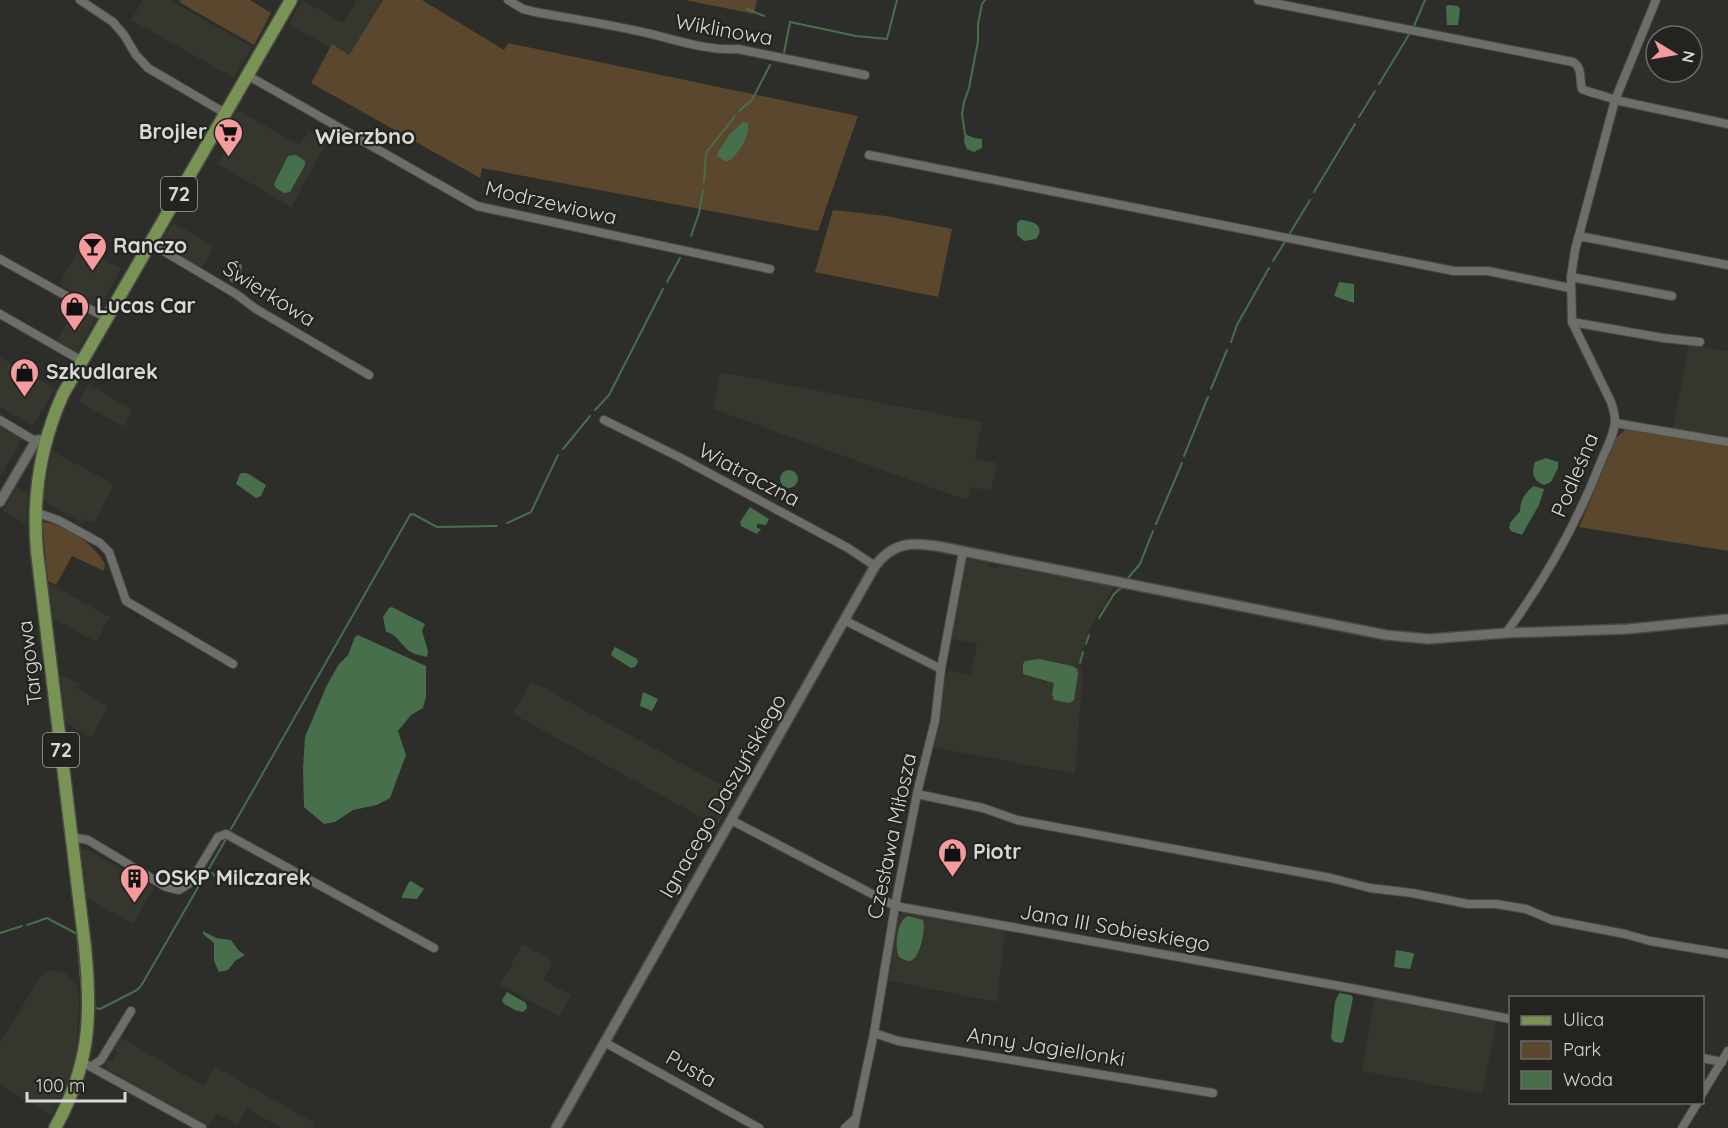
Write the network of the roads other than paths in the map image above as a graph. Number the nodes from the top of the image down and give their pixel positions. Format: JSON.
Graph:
{"nodes":[{"id":1,"x":80,"y":0,"type":"edge"},
{"id":2,"x":291,"y":0,"type":"edge"},
{"id":3,"x":508,"y":0,"type":"edge"},
{"id":4,"x":1258,"y":0,"type":"edge"},
{"id":5,"x":1656,"y":0,"type":"edge"},
{"id":6,"x":247,"y":75,"type":"junction"},
{"id":7,"x":865,"y":75,"type":"dead end"},
{"id":8,"x":1615,"y":100,"type":"junction"},
{"id":9,"x":225,"y":113,"type":"junction"},
{"id":10,"x":1728,"y":124,"type":"edge"},
{"id":11,"x":869,"y":155,"type":"dead end"},
{"id":12,"x":1578,"y":238,"type":"junction"},
{"id":13,"x":150,"y":243,"type":"junction"},
{"id":14,"x":0,"y":258,"type":"edge"},
{"id":15,"x":1728,"y":266,"type":"edge"},
{"id":16,"x":770,"y":269,"type":"dead end"},
{"id":17,"x":1571,"y":277,"type":"junction"},
{"id":18,"x":1570,"y":288,"type":"junction"},
{"id":19,"x":1672,"y":296,"type":"dead end"},
{"id":20,"x":0,"y":314,"type":"edge"},
{"id":21,"x":106,"y":318,"type":"junction"},
{"id":22,"x":1572,"y":322,"type":"junction"},
{"id":23,"x":1700,"y":342,"type":"dead end"},
{"id":24,"x":82,"y":361,"type":"junction"},
{"id":25,"x":369,"y":375,"type":"dead end"},
{"id":26,"x":0,"y":420,"type":"edge"},
{"id":27,"x":604,"y":420,"type":"dead end"},
{"id":28,"x":1615,"y":423,"type":"junction"},
{"id":29,"x":41,"y":440,"type":"junction"},
{"id":30,"x":1728,"y":442,"type":"edge"},
{"id":31,"x":0,"y":502,"type":"edge"},
{"id":32,"x":35,"y":512,"type":"junction"},
{"id":33,"x":963,"y":551,"type":"junction"},
{"id":34,"x":875,"y":566,"type":"junction"},
{"id":35,"x":1728,"y":619,"type":"edge"},
{"id":36,"x":844,"y":620,"type":"junction"},
{"id":37,"x":1506,"y":633,"type":"junction"},
{"id":38,"x":233,"y":664,"type":"dead end"},
{"id":39,"x":941,"y":669,"type":"junction"},
{"id":40,"x":917,"y":794,"type":"junction"},
{"id":41,"x":731,"y":820,"type":"junction"},
{"id":42,"x":71,"y":837,"type":"junction"},
{"id":43,"x":895,"y":906,"type":"junction"},
{"id":44,"x":434,"y":948,"type":"dead end"},
{"id":45,"x":1728,"y":954,"type":"edge"},
{"id":46,"x":131,"y":1011,"type":"dead end"},
{"id":47,"x":1509,"y":1019,"type":"edge"},
{"id":48,"x":874,"y":1033,"type":"junction"},
{"id":49,"x":604,"y":1042,"type":"junction"},
{"id":50,"x":1728,"y":1051,"type":"edge"},
{"id":51,"x":1704,"y":1058,"type":"edge"},
{"id":52,"x":1722,"y":1062,"type":"junction"},
{"id":53,"x":87,"y":1064,"type":"junction"},
{"id":54,"x":1704,"y":1091,"type":"edge"},
{"id":55,"x":1212,"y":1093,"type":"dead end"},
{"id":56,"x":1697,"y":1104,"type":"edge"},
{"id":57,"x":856,"y":1118,"type":"junction"},
{"id":58,"x":55,"y":1128,"type":"edge"},
{"id":59,"x":202,"y":1128,"type":"edge"},
{"id":60,"x":556,"y":1128,"type":"edge"},
{"id":61,"x":759,"y":1128,"type":"edge"},
{"id":62,"x":845,"y":1128,"type":"edge"},
{"id":63,"x":854,"y":1128,"type":"edge"},
{"id":64,"x":1682,"y":1128,"type":"edge"}],
"edges":[{"from":1,"to":9,"type":"street"},
{"from":2,"to":6,"type":"main road","number":"72"},
{"from":3,"to":7,"type":"street","name":"Wiklinowa"},
{"from":4,"to":8,"type":"street"},
{"from":5,"to":8,"type":"street","name":"Podleśna"},
{"from":6,"to":9,"type":"main road","number":"72"},
{"from":6,"to":16,"type":"street","name":"Modrzewiowa"},
{"from":8,"to":10,"type":"street"},
{"from":8,"to":12,"type":"street","name":"Podleśna"},
{"from":9,"to":13,"type":"main road","number":"72"},
{"from":11,"to":18,"type":"street"},
{"from":12,"to":15,"type":"street"},
{"from":12,"to":17,"type":"street","name":"Podleśna"},
{"from":13,"to":21,"type":"main road","number":"72"},
{"from":13,"to":25,"type":"street","name":"Świerkowa"},
{"from":14,"to":21,"type":"street"},
{"from":17,"to":18,"type":"street","name":"Podleśna"},
{"from":17,"to":19,"type":"street"},
{"from":18,"to":22,"type":"street","name":"Podleśna"},
{"from":20,"to":24,"type":"street"},
{"from":21,"to":24,"type":"main road","number":"72"},
{"from":22,"to":23,"type":"street"},
{"from":22,"to":28,"type":"street","name":"Podleśna"},
{"from":24,"to":29,"type":"main road","number":"72"},
{"from":26,"to":29,"type":"street"},
{"from":27,"to":34,"type":"street","name":"Wiatraczna"},
{"from":28,"to":30,"type":"street"},
{"from":28,"to":37,"type":"street","name":"Podleśna"},
{"from":29,"to":31,"type":"street"},
{"from":29,"to":32,"type":"main road","name":"Targowa","number":"72"},
{"from":32,"to":38,"type":"street"},
{"from":32,"to":42,"type":"main road","name":"Targowa","number":"72"},
{"from":33,"to":34,"type":"street","name":"Ignacego Daszyńskiego"},
{"from":33,"to":37,"type":"street","name":"Ignacego Daszyńskiego"},
{"from":33,"to":39,"type":"street","name":"Czesława Miłosza"},
{"from":34,"to":36,"type":"street","name":"Ignacego Daszyńskiego"},
{"from":35,"to":37,"type":"street","name":"Ignacego Daszyńskiego"},
{"from":36,"to":39,"type":"street"},
{"from":36,"to":41,"type":"street","name":"Ignacego Daszyńskiego"},
{"from":39,"to":40,"type":"street","name":"Czesława Miłosza"},
{"from":40,"to":43,"type":"street","name":"Czesława Miłosza"},
{"from":40,"to":45,"type":"street"},
{"from":41,"to":43,"type":"street","name":"Jana III Sobieskiego"},
{"from":41,"to":49,"type":"street","name":"Ignacego Daszyńskiego"},
{"from":42,"to":44,"type":"street"},
{"from":42,"to":53,"type":"main road","name":"Targowa","number":"72"},
{"from":43,"to":47,"type":"street","name":"Jana III Sobieskiego"},
{"from":43,"to":48,"type":"street","name":"Czesława Miłosza"},
{"from":46,"to":53,"type":"street"},
{"from":48,"to":55,"type":"street","name":"Anny Jagiellonki"},
{"from":48,"to":57,"type":"street","name":"Czesława Miłosza"},
{"from":49,"to":60,"type":"street","name":"Ignacego Daszyńskiego"},
{"from":49,"to":61,"type":"street","name":"Pusta"},
{"from":50,"to":52,"type":"street"},
{"from":51,"to":52,"type":"street"},
{"from":52,"to":54,"type":"street"},
{"from":53,"to":58,"type":"main road","number":"72"},
{"from":53,"to":59,"type":"street"},
{"from":56,"to":64,"type":"street"},
{"from":57,"to":62,"type":"street"},
{"from":57,"to":63,"type":"street","name":"Czesława Miłosza"}]}
